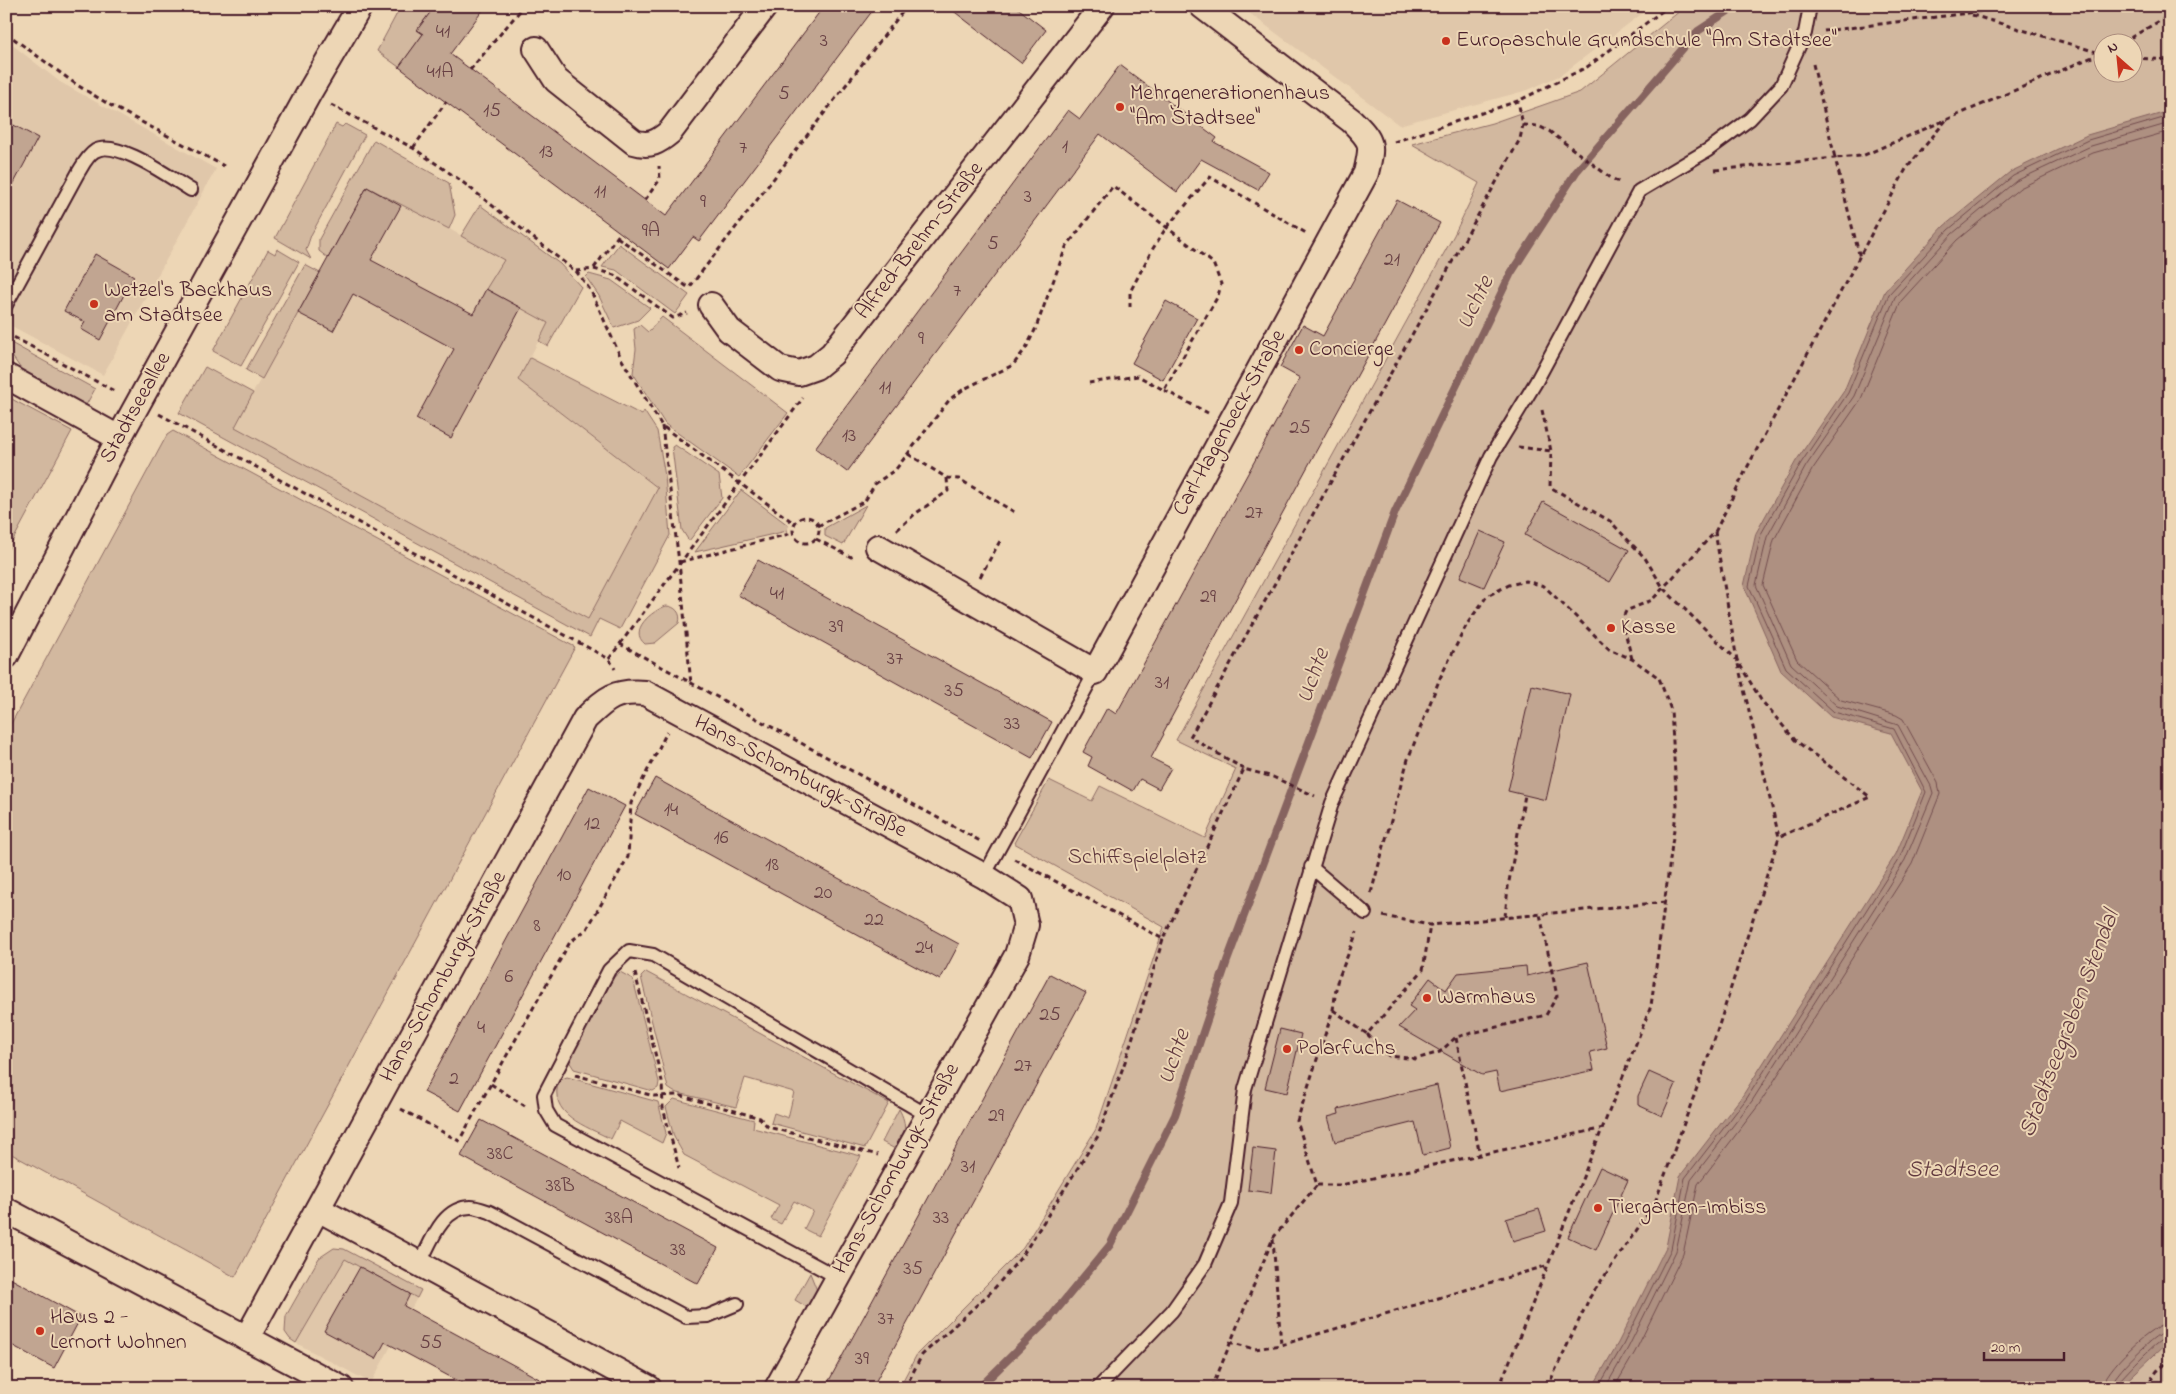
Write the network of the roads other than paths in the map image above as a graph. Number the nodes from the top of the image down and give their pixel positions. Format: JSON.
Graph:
{"nodes":[{"id":1,"x":360,"y":6,"type":"edge"},
{"id":2,"x":765,"y":6,"type":"edge"},
{"id":3,"x":1102,"y":6,"type":"edge"},
{"id":4,"x":1202,"y":6,"type":"edge"},
{"id":5,"x":1810,"y":6,"type":"edge"},
{"id":6,"x":536,"y":49,"type":"dead end"},
{"id":7,"x":191,"y":190,"type":"dead end"},
{"id":8,"x":6,"y":305,"type":"edge"},
{"id":9,"x":711,"y":305,"type":"road end"},
{"id":10,"x":6,"y":376,"type":"edge"},
{"id":11,"x":119,"y":438,"type":"junction"},
{"id":12,"x":878,"y":547,"type":"road end"},
{"id":13,"x":6,"y":656,"type":"edge"},
{"id":14,"x":1095,"y":672,"type":"junction"},
{"id":15,"x":1311,"y":867,"type":"junction"},
{"id":16,"x":984,"y":876,"type":"junction"},
{"id":17,"x":1365,"y":912,"type":"road end"},
{"id":18,"x":927,"y":1115,"type":"junction"},
{"id":19,"x":318,"y":1209,"type":"junction"},
{"id":20,"x":6,"y":1210,"type":"edge"},
{"id":21,"x":420,"y":1263,"type":"junction"},
{"id":22,"x":838,"y":1277,"type":"junction"},
{"id":23,"x":737,"y":1304,"type":"dead end"},
{"id":24,"x":248,"y":1338,"type":"junction"},
{"id":25,"x":341,"y":1388,"type":"edge"},
{"id":26,"x":649,"y":1388,"type":"edge"},
{"id":27,"x":777,"y":1388,"type":"edge"},
{"id":28,"x":1098,"y":1388,"type":"edge"}],
"edges":[{"from":1,"to":11,"type":"street","name":"Stadtseeallee"},
{"from":2,"to":6,"type":"street"},
{"from":3,"to":9,"type":"street","name":"Alfred-Brehm-Straße"},
{"from":4,"to":14,"type":"street","name":"Carl-Hagenbeck-Straße"},
{"from":5,"to":15,"type":"lane"},
{"from":7,"to":8,"type":"lane"},
{"from":10,"to":11,"type":"street"},
{"from":11,"to":13,"type":"street","name":"Stadtseeallee"},
{"from":12,"to":14,"type":"street"},
{"from":14,"to":16,"type":"lane"},
{"from":15,"to":17,"type":"lane"},
{"from":15,"to":28,"type":"lane"},
{"from":16,"to":18,"type":"street","name":"Hans-Schomburgk-Straße"},
{"from":16,"to":19,"type":"street","name":"Hans-Schomburgk-Straße"},
{"from":18,"to":22,"type":"street","name":"Hans-Schomburgk-Straße"},
{"from":18,"to":22,"type":"lane"},
{"from":19,"to":21,"type":"street"},
{"from":19,"to":24,"type":"street","name":"Hans-Schomburgk-Straße"},
{"from":20,"to":24,"type":"street"},
{"from":21,"to":23,"type":"lane"},
{"from":21,"to":26,"type":"street"},
{"from":22,"to":27,"type":"street","name":"Hans-Schomburgk-Straße"},
{"from":24,"to":25,"type":"street"}]}
